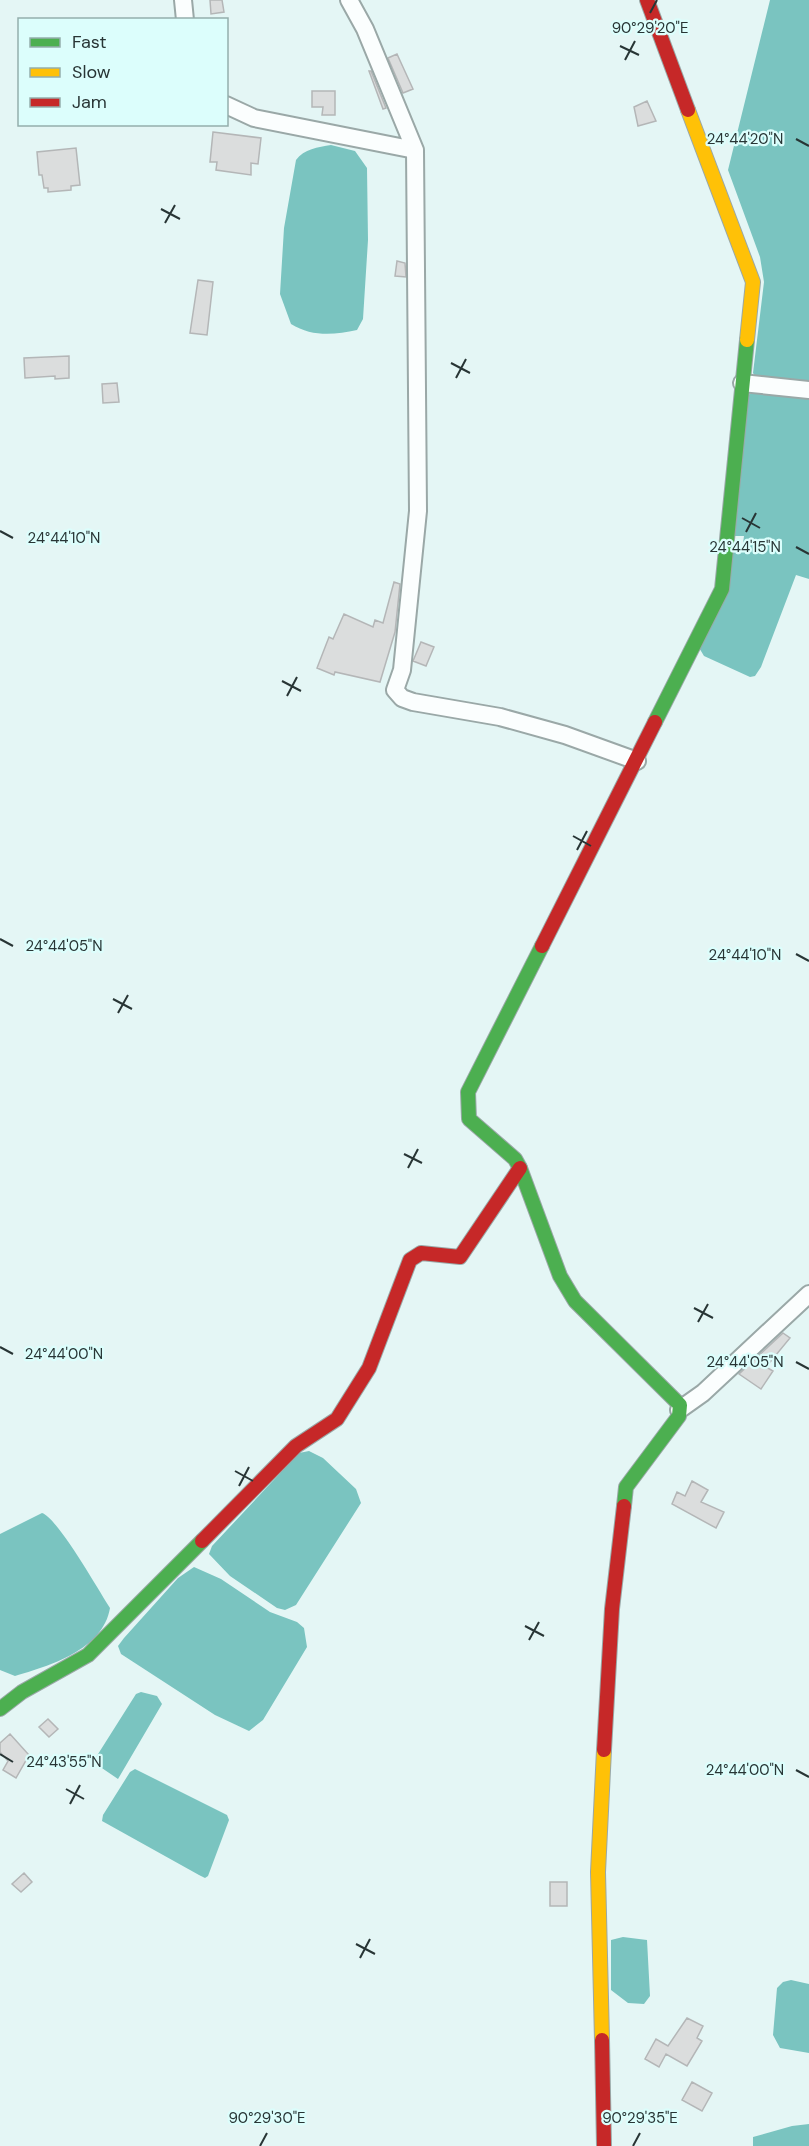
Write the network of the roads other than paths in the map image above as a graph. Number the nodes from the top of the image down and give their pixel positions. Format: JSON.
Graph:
{"nodes":[{"id":1,"x":183,"y":0,"type":"edge"},
{"id":2,"x":349,"y":0,"type":"edge"},
{"id":3,"x":647,"y":0,"type":"edge"},
{"id":4,"x":185,"y":18,"type":"edge"},
{"id":5,"x":228,"y":106,"type":"edge"},
{"id":6,"x":415,"y":150,"type":"junction"},
{"id":7,"x":742,"y":383,"type":"junction"},
{"id":8,"x":809,"y":390,"type":"edge"},
{"id":9,"x":637,"y":761,"type":"junction"},
{"id":10,"x":520,"y":1168,"type":"junction"},
{"id":11,"x":809,"y":1294,"type":"edge"},
{"id":12,"x":679,"y":1410,"type":"junction"},
{"id":13,"x":0,"y":1709,"type":"edge"},
{"id":14,"x":604,"y":2146,"type":"edge"}],
"edges":[{"from":1,"to":4,"type":"street"},
{"from":2,"to":6,"type":"street"},
{"from":3,"to":7,"type":"street"},
{"from":5,"to":6,"type":"street"},
{"from":6,"to":9,"type":"street"},
{"from":7,"to":8,"type":"street"},
{"from":7,"to":9,"type":"street"},
{"from":9,"to":10,"type":"street"},
{"from":10,"to":12,"type":"street"},
{"from":10,"to":13,"type":"street"},
{"from":11,"to":12,"type":"street"},
{"from":12,"to":14,"type":"street"}]}
